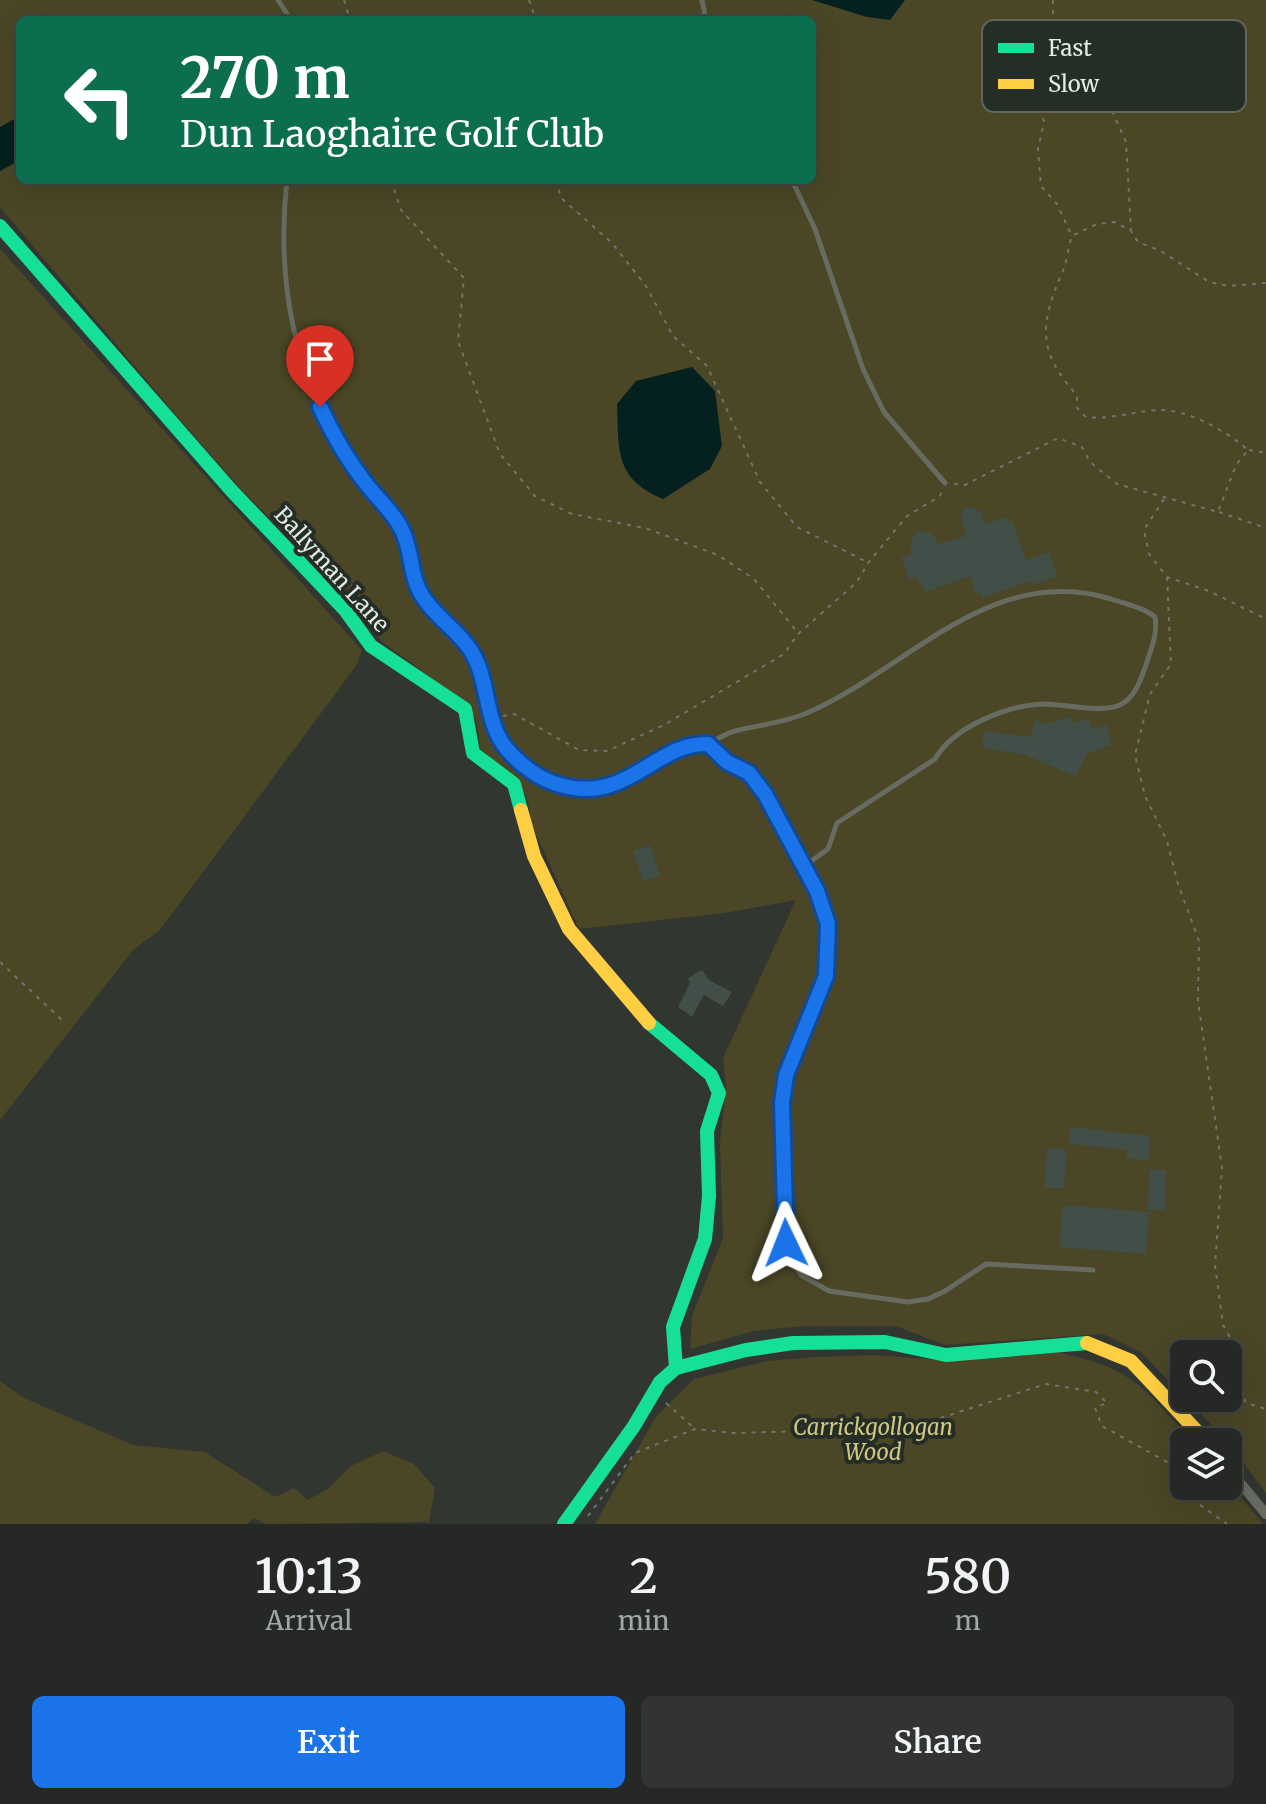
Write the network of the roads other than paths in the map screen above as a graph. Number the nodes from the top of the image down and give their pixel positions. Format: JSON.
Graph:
{"nodes":[{"id":1,"x":287,"y":184,"type":"edge"},
{"id":2,"x":794,"y":184,"type":"edge"},
{"id":3,"x":0,"y":226,"type":"edge"},
{"id":4,"x":945,"y":483,"type":"road end"},
{"id":5,"x":708,"y":744,"type":"junction"},
{"id":6,"x":803,"y":867,"type":"junction"},
{"id":7,"x":1093,"y":1270,"type":"dead end"},
{"id":8,"x":676,"y":1368,"type":"junction"},
{"id":9,"x":1194,"y":1428,"type":"edge"},
{"id":10,"x":1242,"y":1485,"type":"edge"},
{"id":11,"x":1266,"y":1514,"type":"edge"},
{"id":12,"x":564,"y":1524,"type":"edge"}],
"edges":[{"from":1,"to":5,"type":"lane"},
{"from":2,"to":4,"type":"lane"},
{"from":3,"to":8,"type":"street","name":"Ballyman Lane"},
{"from":5,"to":6,"type":"lane"},
{"from":5,"to":6,"type":"lane"},
{"from":6,"to":7,"type":"lane"},
{"from":8,"to":9,"type":"street"},
{"from":8,"to":12,"type":"street"},
{"from":10,"to":11,"type":"street"}]}
